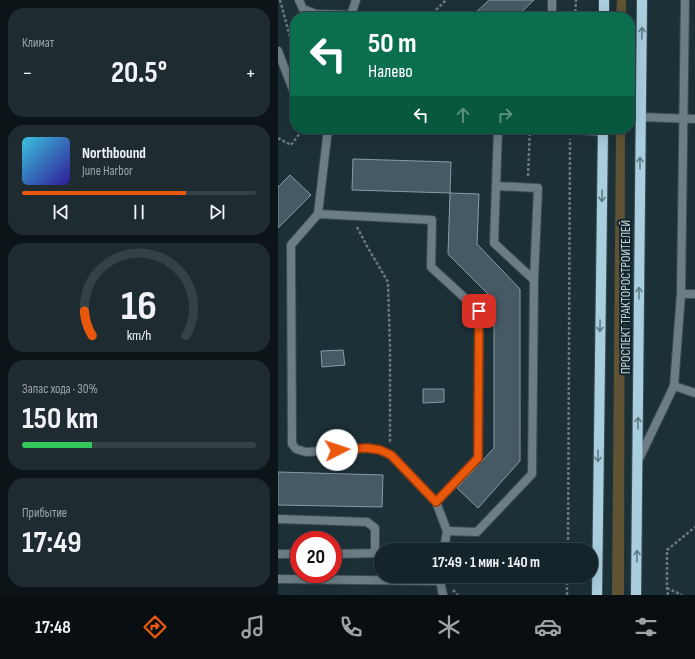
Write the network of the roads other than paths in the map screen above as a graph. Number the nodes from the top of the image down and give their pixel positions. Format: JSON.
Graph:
{"nodes":[{"id":1,"x":300,"y":0,"type":"edge"},
{"id":2,"x":356,"y":0,"type":"edge"},
{"id":3,"x":552,"y":0,"type":"edge"},
{"id":4,"x":604,"y":0,"type":"edge"},
{"id":5,"x":642,"y":0,"type":"edge"},
{"id":6,"x":685,"y":0,"type":"edge"},
{"id":7,"x":311,"y":12,"type":"edge"},
{"id":8,"x":352,"y":12,"type":"edge"},
{"id":9,"x":552,"y":12,"type":"edge"},
{"id":10,"x":604,"y":12,"type":"edge"},
{"id":11,"x":278,"y":51,"type":"edge"},
{"id":12,"x":290,"y":82,"type":"edge"},
{"id":13,"x":640,"y":117,"type":"junction"},
{"id":14,"x":683,"y":119,"type":"junction"},
{"id":15,"x":695,"y":119,"type":"edge"},
{"id":16,"x":327,"y":134,"type":"edge"},
{"id":17,"x":498,"y":134,"type":"edge"},
{"id":18,"x":603,"y":134,"type":"edge"},
{"id":19,"x":497,"y":186,"type":"junction"},
{"id":20,"x":318,"y":214,"type":"junction"},
{"id":21,"x":534,"y":280,"type":"junction"},
{"id":22,"x":681,"y":294,"type":"junction"},
{"id":23,"x":695,"y":294,"type":"edge"},
{"id":24,"x":674,"y":386,"type":"junction"},
{"id":25,"x":695,"y":393,"type":"edge"},
{"id":26,"x":638,"y":462,"type":"junction"},
{"id":27,"x":436,"y":502,"type":"junction"},
{"id":28,"x":278,"y":519,"type":"edge"},
{"id":29,"x":446,"y":531,"type":"junction"},
{"id":30,"x":377,"y":543,"type":"edge"},
{"id":31,"x":444,"y":543,"type":"edge"},
{"id":32,"x":374,"y":553,"type":"edge"},
{"id":33,"x":278,"y":554,"type":"edge"},
{"id":34,"x":290,"y":554,"type":"edge"},
{"id":35,"x":342,"y":554,"type":"edge"},
{"id":36,"x":374,"y":578,"type":"edge"},
{"id":37,"x":278,"y":579,"type":"edge"},
{"id":38,"x":440,"y":583,"type":"edge"},
{"id":39,"x":443,"y":595,"type":"edge"},
{"id":40,"x":597,"y":595,"type":"edge"},
{"id":41,"x":636,"y":595,"type":"edge"}],
"edges":[{"from":1,"to":7,"type":"street"},
{"from":2,"to":8,"type":"street"},
{"from":3,"to":9,"type":"street"},
{"from":4,"to":10,"type":"main road"},
{"from":13,"to":5,"type":"main road","name":"ПРОСПЕКТ ТРАКТОРОСТРОИТЕЛЕЙ","one_way":true},
{"from":6,"to":14,"type":"street"},
{"from":11,"to":12,"type":"street"},
{"from":13,"to":14,"type":"street"},
{"from":26,"to":13,"type":"main road","name":"ПРОСПЕКТ ТРАКТОРОСТРОИТЕЛЕЙ","one_way":true},
{"from":14,"to":15,"type":"street"},
{"from":14,"to":22,"type":"street"},
{"from":16,"to":20,"type":"street"},
{"from":17,"to":19,"type":"street"},
{"from":18,"to":40,"type":"main road","name":"ПРОСПЕКТ ТРАКТОРОСТРОИТЕЛЕЙ","one_way":true},
{"from":19,"to":21,"type":"street"},
{"from":19,"to":21,"type":"street"},
{"from":20,"to":27,"type":"street"},
{"from":20,"to":27,"type":"street"},
{"from":21,"to":29,"type":"street"},
{"from":22,"to":23,"type":"street"},
{"from":22,"to":24,"type":"street"},
{"from":24,"to":25,"type":"street"},
{"from":24,"to":26,"type":"street"},
{"from":41,"to":26,"type":"main road","name":"ПРОСПЕКТ ТРАКТОРОСТРОИТЕЛЕЙ","one_way":true},
{"from":27,"to":29,"type":"street"},
{"from":28,"to":30,"type":"street"},
{"from":29,"to":31,"type":"street"},
{"from":32,"to":35,"type":"street"},
{"from":33,"to":34,"type":"street"},
{"from":36,"to":37,"type":"street"},
{"from":38,"to":39,"type":"street"}]}
